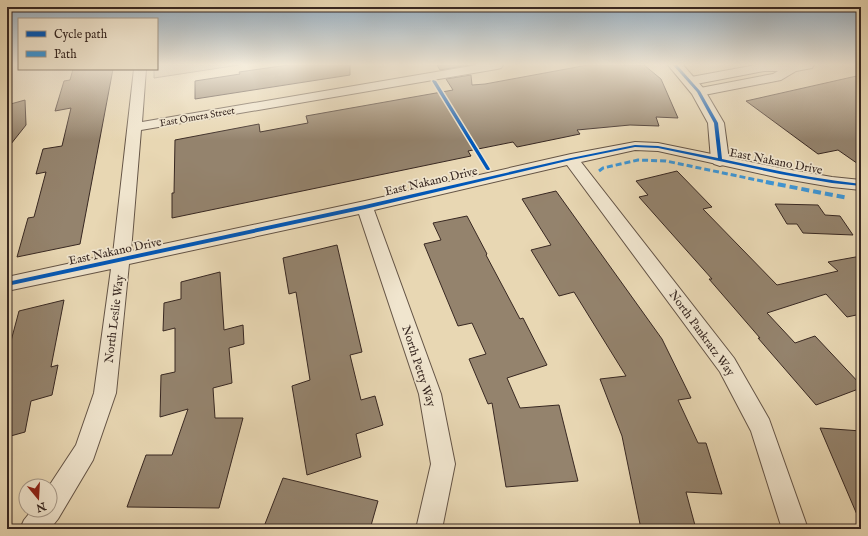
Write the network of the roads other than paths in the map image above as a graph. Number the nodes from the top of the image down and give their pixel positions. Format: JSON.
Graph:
{"nodes":[{"id":1,"x":138,"y":90,"type":"edge"},
{"id":2,"x":351,"y":90,"type":"edge"},
{"id":3,"x":697,"y":90,"type":"edge"},
{"id":4,"x":134,"y":127,"type":"junction"},
{"id":5,"x":570,"y":159,"type":"junction"},
{"id":6,"x":720,"y":160,"type":"junction"},
{"id":7,"x":859,"y":188,"type":"edge"},
{"id":8,"x":365,"y":207,"type":"junction"},
{"id":9,"x":121,"y":260,"type":"junction"},
{"id":10,"x":7,"y":284,"type":"edge"},
{"id":11,"x":58,"y":495,"type":"edge"},
{"id":12,"x":42,"y":518,"type":"edge"},
{"id":13,"x":33,"y":529,"type":"edge"},
{"id":14,"x":429,"y":529,"type":"edge"},
{"id":15,"x":795,"y":529,"type":"edge"}],
"edges":[{"from":1,"to":4,"type":"street","name":"North Leslie Way"},
{"from":2,"to":4,"type":"street","name":"East Omera Street"},
{"from":3,"to":6,"type":"street"},
{"from":4,"to":9,"type":"street","name":"North Leslie Way"},
{"from":5,"to":6,"type":"street","name":"East Nakano Drive"},
{"from":5,"to":8,"type":"street","name":"East Nakano Drive"},
{"from":5,"to":15,"type":"street","name":"North Pankratz Way"},
{"from":6,"to":7,"type":"street","name":"East Nakano Drive"},
{"from":8,"to":9,"type":"street","name":"East Nakano Drive"},
{"from":8,"to":14,"type":"street","name":"North Petty Way"},
{"from":9,"to":10,"type":"street","name":"East Nakano Drive"},
{"from":9,"to":11,"type":"street","name":"North Leslie Way"},
{"from":12,"to":13,"type":"street","name":"North Leslie Way"}]}
